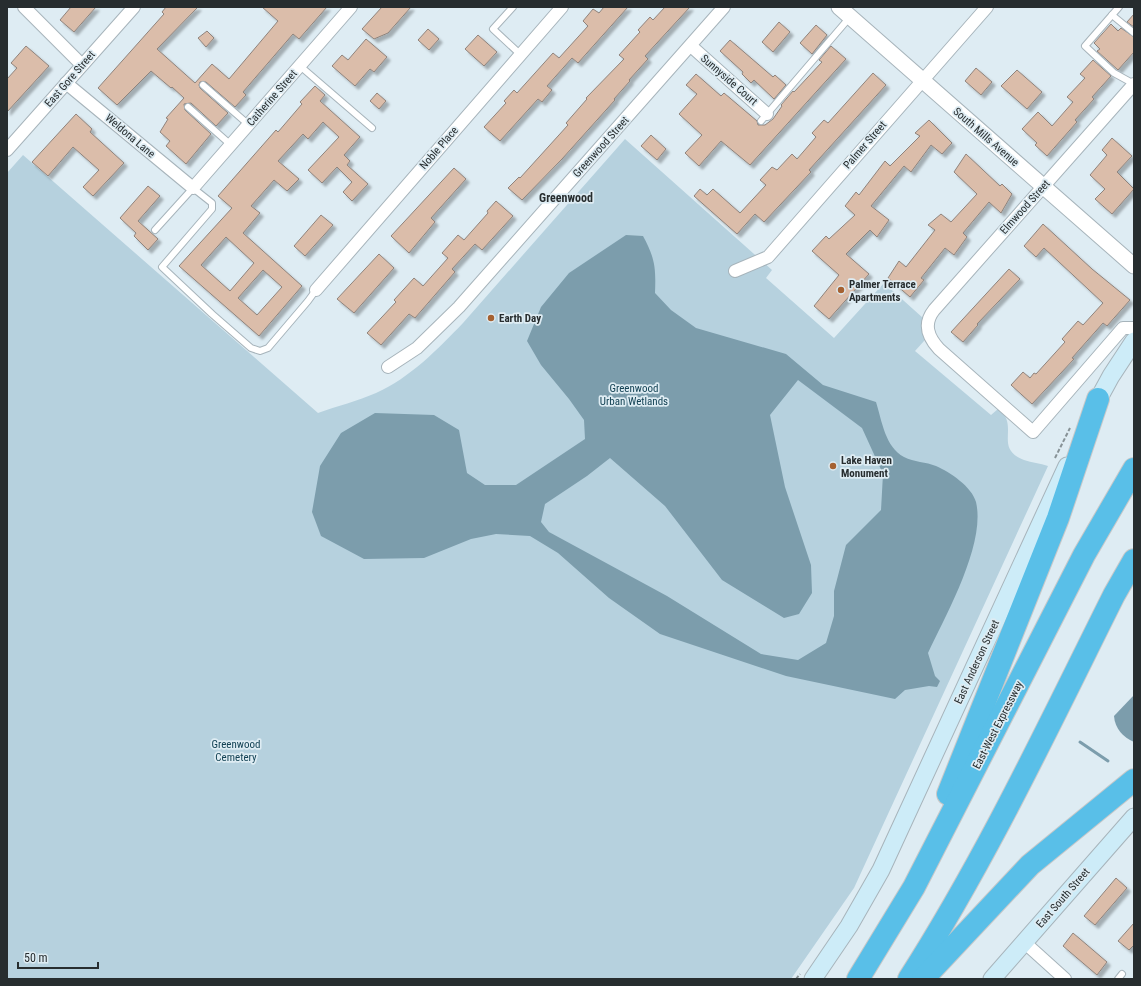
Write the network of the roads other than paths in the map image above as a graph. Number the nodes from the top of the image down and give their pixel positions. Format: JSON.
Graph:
{"nodes":[{"id":1,"x":24,"y":7,"type":"edge"},
{"id":2,"x":134,"y":7,"type":"edge"},
{"id":3,"x":351,"y":7,"type":"edge"},
{"id":4,"x":513,"y":7,"type":"edge"},
{"id":5,"x":562,"y":7,"type":"edge"},
{"id":6,"x":724,"y":7,"type":"edge"},
{"id":7,"x":839,"y":7,"type":"edge"},
{"id":8,"x":987,"y":7,"type":"edge"},
{"id":9,"x":1119,"y":7,"type":"edge"},
{"id":10,"x":1112,"y":15,"type":"junction"},
{"id":11,"x":850,"y":17,"type":"junction"},
{"id":12,"x":1134,"y":33,"type":"edge"},
{"id":13,"x":691,"y":46,"type":"junction"},
{"id":14,"x":521,"y":54,"type":"junction"},
{"id":15,"x":82,"y":65,"type":"junction"},
{"id":16,"x":300,"y":66,"type":"junction"},
{"id":17,"x":922,"y":81,"type":"junction"},
{"id":18,"x":66,"y":83,"type":"junction"},
{"id":19,"x":1134,"y":84,"type":"edge"},
{"id":20,"x":203,"y":85,"type":"dead end"},
{"id":21,"x":188,"y":107,"type":"dead end"},
{"id":22,"x":764,"y":117,"type":"joint"},
{"id":23,"x":249,"y":125,"type":"junction"},
{"id":24,"x":372,"y":128,"type":"dead end"},
{"id":25,"x":231,"y":145,"type":"junction"},
{"id":26,"x":7,"y":150,"type":"edge"},
{"id":27,"x":1043,"y":187,"type":"junction"},
{"id":28,"x":193,"y":188,"type":"junction"},
{"id":29,"x":155,"y":230,"type":"dead end"},
{"id":30,"x":1134,"y":266,"type":"edge"},
{"id":31,"x":735,"y":272,"type":"dead end"},
{"id":32,"x":316,"y":290,"type":"joint"},
{"id":33,"x":1134,"y":328,"type":"edge"},
{"id":34,"x":1134,"y":341,"type":"edge"},
{"id":35,"x":388,"y":367,"type":"dead end"},
{"id":36,"x":1098,"y":399,"type":"junction"},
{"id":37,"x":1134,"y":469,"type":"edge"},
{"id":38,"x":1134,"y":560,"type":"edge"},
{"id":39,"x":1134,"y":780,"type":"edge"},
{"id":40,"x":1134,"y":817,"type":"edge"},
{"id":41,"x":914,"y":887,"type":"junction"},
{"id":42,"x":1024,"y":942,"type":"junction"},
{"id":43,"x":813,"y":979,"type":"edge"},
{"id":44,"x":858,"y":979,"type":"edge"},
{"id":45,"x":909,"y":979,"type":"edge"},
{"id":46,"x":923,"y":979,"type":"edge"},
{"id":47,"x":992,"y":979,"type":"edge"},
{"id":48,"x":1066,"y":979,"type":"edge"}],
"edges":[{"from":1,"to":15,"type":"street"},
{"from":2,"to":15,"type":"street","name":"East Gore Street"},
{"from":3,"to":16,"type":"street","name":"Catherine Street"},
{"from":4,"to":14,"type":"lane"},
{"from":5,"to":14,"type":"street","name":"Noble Place"},
{"from":6,"to":13,"type":"street","name":"Greenwood Street"},
{"from":7,"to":11,"type":"street","name":"South Mills Avenue"},
{"from":8,"to":17,"type":"street","name":"Palmer Street"},
{"from":9,"to":10,"type":"lane"},
{"from":10,"to":12,"type":"lane"},
{"from":10,"to":19,"type":"lane"},
{"from":11,"to":17,"type":"street","name":"South Mills Avenue"},
{"from":11,"to":22,"type":"lane"},
{"from":13,"to":22,"type":"street","name":"Sunnyside Court"},
{"from":13,"to":35,"type":"street","name":"Greenwood Street"},
{"from":14,"to":32,"type":"street","name":"Noble Place"},
{"from":15,"to":18,"type":"street","name":"East Gore Street"},
{"from":16,"to":23,"type":"street","name":"Catherine Street"},
{"from":16,"to":24,"type":"lane"},
{"from":17,"to":27,"type":"street","name":"South Mills Avenue"},
{"from":17,"to":31,"type":"street","name":"Palmer Street"},
{"from":18,"to":26,"type":"street","name":"East Gore Street"},
{"from":18,"to":28,"type":"street","name":"Weldona Lane"},
{"from":19,"to":27,"type":"street","name":"Elmwood Street"},
{"from":20,"to":23,"type":"lane"},
{"from":21,"to":25,"type":"lane"},
{"from":23,"to":25,"type":"street","name":"Catherine Street"},
{"from":25,"to":28,"type":"street","name":"Catherine Street"},
{"from":27,"to":30,"type":"street","name":"South Mills Avenue"},
{"from":27,"to":33,"type":"street","name":"Elmwood Street"},
{"from":28,"to":29,"type":"lane"},
{"from":28,"to":32,"type":"lane"},
{"from":34,"to":36,"type":"main road","name":"East Anderson Street"},
{"from":36,"to":41,"type":"highway"},
{"from":36,"to":43,"type":"main road","name":"East Anderson Street"},
{"from":37,"to":41,"type":"highway","name":"East-West Expressway"},
{"from":38,"to":45,"type":"highway"},
{"from":39,"to":46,"type":"highway"},
{"from":40,"to":42,"type":"main road","name":"East South Street"},
{"from":41,"to":44,"type":"highway","name":"East-West Expressway"},
{"from":42,"to":47,"type":"main road","name":"East South Street"},
{"from":42,"to":48,"type":"street"}]}
